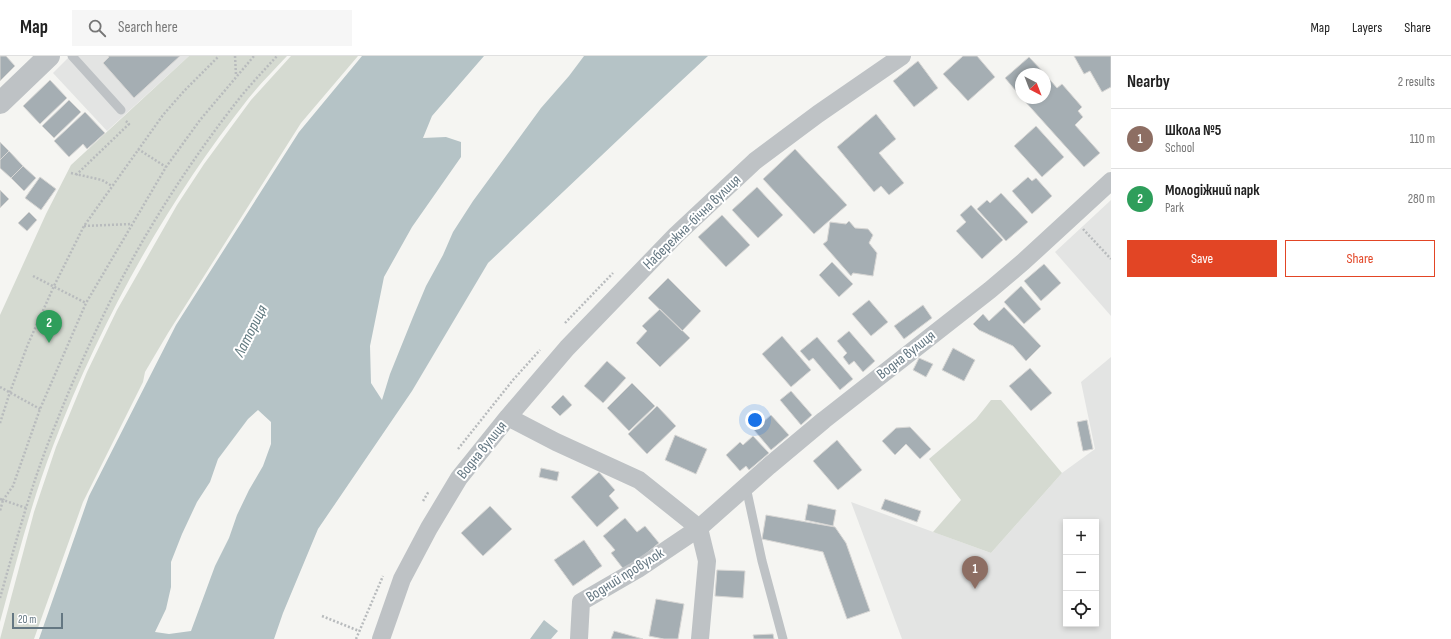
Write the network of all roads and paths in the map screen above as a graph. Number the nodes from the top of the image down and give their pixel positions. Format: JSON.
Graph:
{"nodes":[{"id":1,"x":49,"y":56,"type":"edge"},
{"id":2,"x":72,"y":56,"type":"edge"},
{"id":3,"x":219,"y":56,"type":"edge"},
{"id":4,"x":235,"y":56,"type":"edge"},
{"id":5,"x":254,"y":56,"type":"edge"},
{"id":6,"x":277,"y":56,"type":"edge"},
{"id":7,"x":902,"y":56,"type":"edge"},
{"id":8,"x":236,"y":75,"type":"junction"},
{"id":9,"x":0,"y":103,"type":"edge"},
{"id":10,"x":122,"y":114,"type":"joint"},
{"id":11,"x":138,"y":150,"type":"junction"},
{"id":12,"x":166,"y":167,"type":"junction"},
{"id":13,"x":71,"y":174,"type":"dead end"},
{"id":14,"x":76,"y":175,"type":"junction"},
{"id":15,"x":1111,"y":181,"type":"edge"},
{"id":16,"x":112,"y":186,"type":"junction"},
{"id":17,"x":131,"y":224,"type":"junction"},
{"id":18,"x":84,"y":226,"type":"junction"},
{"id":19,"x":1082,"y":228,"type":"dead end"},
{"id":20,"x":1111,"y":259,"type":"edge"},
{"id":21,"x":33,"y":276,"type":"dead end"},
{"id":22,"x":54,"y":286,"type":"junction"},
{"id":23,"x":86,"y":303,"type":"junction"},
{"id":24,"x":0,"y":387,"type":"edge"},
{"id":25,"x":10,"y":392,"type":"junction"},
{"id":26,"x":40,"y":409,"type":"junction"},
{"id":27,"x":508,"y":417,"type":"junction"},
{"id":28,"x":0,"y":423,"type":"edge"},
{"id":29,"x":746,"y":487,"type":"junction"},
{"id":30,"x":1,"y":500,"type":"edge"},
{"id":31,"x":26,"y":508,"type":"junction"},
{"id":32,"x":0,"y":511,"type":"edge"},
{"id":33,"x":700,"y":528,"type":"junction"},
{"id":34,"x":0,"y":598,"type":"edge"},
{"id":35,"x":322,"y":616,"type":"dead end"},
{"id":36,"x":360,"y":631,"type":"dead end"},
{"id":37,"x":381,"y":639,"type":"edge"},
{"id":38,"x":579,"y":639,"type":"edge"},
{"id":39,"x":700,"y":639,"type":"edge"},
{"id":40,"x":783,"y":639,"type":"edge"}],
"edges":[{"from":1,"to":9,"type":"street"},
{"from":2,"to":10,"type":"lane"},
{"from":3,"to":11,"type":"path"},
{"from":4,"to":8,"type":"path"},
{"from":5,"to":8,"type":"path"},
{"from":6,"to":31,"type":"path"},
{"from":7,"to":27,"type":"street","name":"Набережна-бічна вулиця"},
{"from":8,"to":12,"type":"path"},
{"from":10,"to":14,"type":"path"},
{"from":11,"to":12,"type":"path"},
{"from":11,"to":16,"type":"path"},
{"from":12,"to":17,"type":"path"},
{"from":13,"to":14,"type":"path"},
{"from":14,"to":16,"type":"path"},
{"from":15,"to":29,"type":"street","name":"Водна вулиця"},
{"from":16,"to":18,"type":"path"},
{"from":17,"to":18,"type":"path"},
{"from":17,"to":23,"type":"path"},
{"from":18,"to":22,"type":"path"},
{"from":19,"to":20,"type":"path"},
{"from":21,"to":22,"type":"path"},
{"from":22,"to":23,"type":"path"},
{"from":22,"to":25,"type":"path"},
{"from":23,"to":26,"type":"path"},
{"from":24,"to":25,"type":"path"},
{"from":25,"to":26,"type":"path"},
{"from":25,"to":28,"type":"path"},
{"from":26,"to":30,"type":"path"},
{"from":27,"to":33,"type":"street","name":"Водна вулиця"},
{"from":27,"to":37,"type":"street","name":"Водна вулиця"},
{"from":29,"to":33,"type":"street","name":"Водна вулиця"},
{"from":29,"to":40,"type":"lane"},
{"from":30,"to":31,"type":"path"},
{"from":30,"to":32,"type":"path"},
{"from":31,"to":34,"type":"path"},
{"from":33,"to":38,"type":"street","name":"Водний провулок"},
{"from":33,"to":39,"type":"street"},
{"from":35,"to":36,"type":"path"}]}
